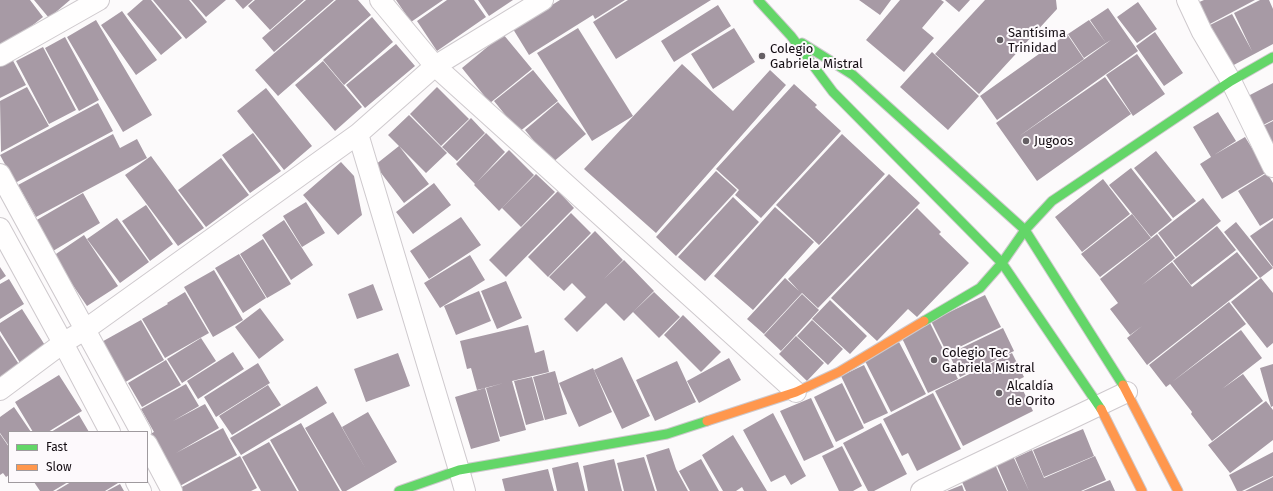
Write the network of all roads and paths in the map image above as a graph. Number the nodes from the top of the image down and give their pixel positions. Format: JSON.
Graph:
{"nodes":[{"id":1,"x":99,"y":0,"type":"edge"},
{"id":2,"x":380,"y":0,"type":"edge"},
{"id":3,"x":543,"y":0,"type":"edge"},
{"id":4,"x":758,"y":0,"type":"edge"},
{"id":5,"x":1187,"y":0,"type":"edge"},
{"id":6,"x":791,"y":36,"type":"junction"},
{"id":7,"x":0,"y":56,"type":"edge"},
{"id":8,"x":1273,"y":57,"type":"edge"},
{"id":9,"x":436,"y":66,"type":"junction"},
{"id":10,"x":1231,"y":81,"type":"junction"},
{"id":11,"x":358,"y":134,"type":"junction"},
{"id":12,"x":1273,"y":167,"type":"edge"},
{"id":13,"x":0,"y":174,"type":"edge"},
{"id":14,"x":0,"y":228,"type":"edge"},
{"id":15,"x":1025,"y":230,"type":"junction"},
{"id":16,"x":1002,"y":263,"type":"junction"},
{"id":17,"x":86,"y":329,"type":"junction"},
{"id":18,"x":63,"y":343,"type":"junction"},
{"id":19,"x":0,"y":390,"type":"edge"},
{"id":20,"x":796,"y":392,"type":"junction"},
{"id":21,"x":1127,"y":392,"type":"junction"},
{"id":22,"x":1099,"y":405,"type":"junction"},
{"id":23,"x":109,"y":431,"type":"edge"},
{"id":24,"x":140,"y":431,"type":"edge"},
{"id":25,"x":148,"y":446,"type":"edge"},
{"id":26,"x":460,"y":470,"type":"junction"},
{"id":27,"x":172,"y":491,"type":"edge"},
{"id":28,"x":399,"y":491,"type":"edge"},
{"id":29,"x":465,"y":491,"type":"edge"},
{"id":30,"x":921,"y":491,"type":"edge"},
{"id":31,"x":1142,"y":491,"type":"edge"},
{"id":32,"x":1178,"y":491,"type":"edge"}],
"edges":[{"from":1,"to":7,"type":"street"},
{"from":2,"to":9,"type":"street"},
{"from":3,"to":9,"type":"street"},
{"from":4,"to":6,"type":"main road"},
{"from":5,"to":10,"type":"street"},
{"from":6,"to":15,"type":"main road"},
{"from":6,"to":16,"type":"main road"},
{"from":8,"to":10,"type":"main road"},
{"from":9,"to":11,"type":"street"},
{"from":9,"to":20,"type":"street"},
{"from":10,"to":12,"type":"street"},
{"from":10,"to":15,"type":"main road"},
{"from":11,"to":17,"type":"street"},
{"from":11,"to":26,"type":"street"},
{"from":13,"to":17,"type":"street"},
{"from":14,"to":18,"type":"street"},
{"from":15,"to":16,"type":"main road"},
{"from":15,"to":21,"type":"main road"},
{"from":16,"to":20,"type":"main road"},
{"from":16,"to":22,"type":"main road"},
{"from":17,"to":18,"type":"street"},
{"from":17,"to":24,"type":"street"},
{"from":18,"to":19,"type":"street"},
{"from":18,"to":23,"type":"street"},
{"from":20,"to":26,"type":"main road"},
{"from":21,"to":22,"type":"street"},
{"from":21,"to":32,"type":"main road"},
{"from":22,"to":30,"type":"street"},
{"from":22,"to":31,"type":"main road"},
{"from":25,"to":27,"type":"street"},
{"from":26,"to":28,"type":"main road"},
{"from":26,"to":29,"type":"street"}]}
